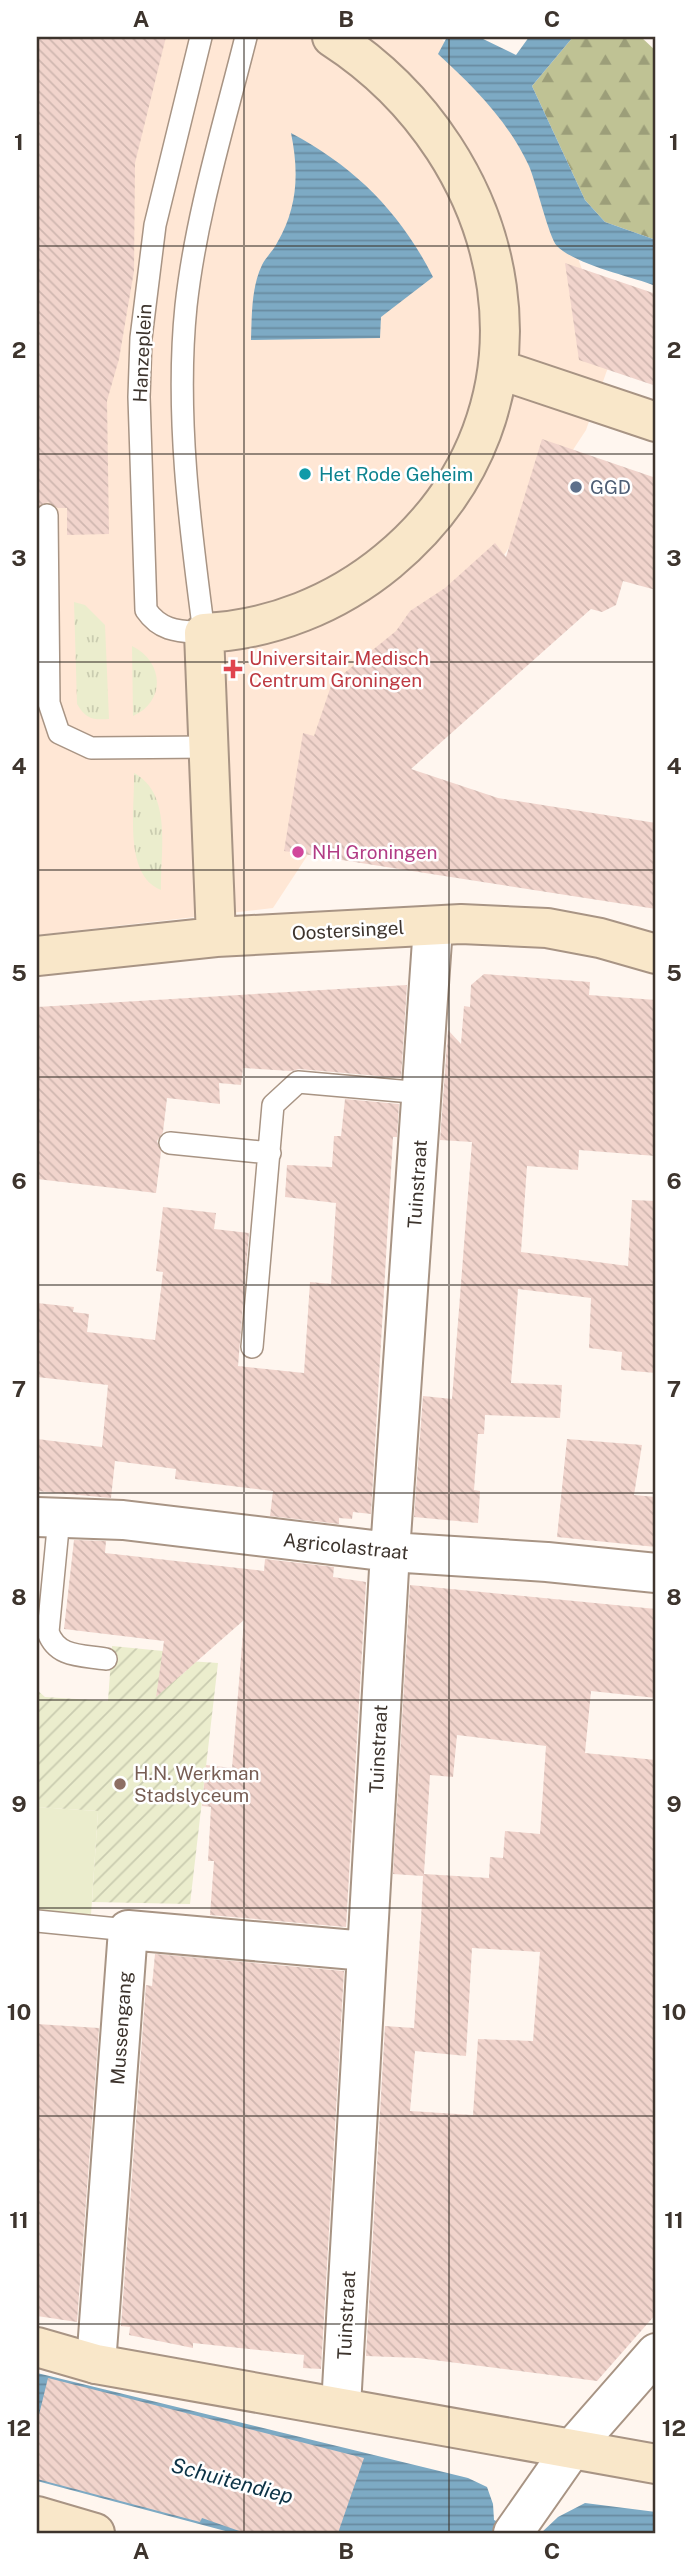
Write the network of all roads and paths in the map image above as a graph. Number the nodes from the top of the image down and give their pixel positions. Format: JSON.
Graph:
{"nodes":[{"id":1,"x":201,"y":37,"type":"edge"},
{"id":2,"x":246,"y":37,"type":"edge"},
{"id":3,"x":332,"y":37,"type":"edge"},
{"id":4,"x":498,"y":369,"type":"junction"},
{"id":5,"x":656,"y":422,"type":"edge"},
{"id":6,"x":47,"y":515,"type":"dead end"},
{"id":7,"x":204,"y":633,"type":"junction"},
{"id":8,"x":209,"y":747,"type":"junction"},
{"id":9,"x":433,"y":926,"type":"junction"},
{"id":10,"x":216,"y":937,"type":"junction"},
{"id":11,"x":656,"y":954,"type":"edge"},
{"id":12,"x":37,"y":956,"type":"edge"},
{"id":13,"x":423,"y":1093,"type":"junction"},
{"id":14,"x":170,"y":1143,"type":"dead end"},
{"id":15,"x":270,"y":1153,"type":"junction"},
{"id":16,"x":252,"y":1347,"type":"dead end"},
{"id":17,"x":48,"y":1517,"type":"edge"},
{"id":18,"x":390,"y":1552,"type":"junction"},
{"id":19,"x":656,"y":1573,"type":"edge"},
{"id":20,"x":106,"y":1659,"type":"dead end"},
{"id":21,"x":37,"y":1921,"type":"edge"},
{"id":22,"x":128,"y":1930,"type":"junction"},
{"id":23,"x":366,"y":1951,"type":"junction"},
{"id":24,"x":37,"y":2347,"type":"edge"},
{"id":25,"x":656,"y":2353,"type":"edge"},
{"id":26,"x":96,"y":2364,"type":"junction"},
{"id":27,"x":341,"y":2406,"type":"junction"},
{"id":28,"x":571,"y":2450,"type":"junction"},
{"id":29,"x":656,"y":2464,"type":"edge"},
{"id":30,"x":37,"y":2516,"type":"edge"},
{"id":31,"x":514,"y":2532,"type":"edge"},
{"id":32,"x":95,"y":2533,"type":"edge"}],
"edges":[{"from":1,"to":7,"type":"lane","name":"Hanzeplein"},
{"from":2,"to":7,"type":"lane"},
{"from":3,"to":4,"type":"street","name":"Hanzeplein"},
{"from":4,"to":5,"type":"street"},
{"from":4,"to":7,"type":"street","name":"Hanzeplein"},
{"from":6,"to":8,"type":"lane"},
{"from":7,"to":8,"type":"street"},
{"from":8,"to":10,"type":"street"},
{"from":9,"to":10,"type":"street","name":"Oostersingel"},
{"from":9,"to":11,"type":"street","name":"Oostersingel"},
{"from":9,"to":13,"type":"street","name":"Tuinstraat"},
{"from":10,"to":12,"type":"street","name":"Oostersingel"},
{"from":13,"to":15,"type":"lane"},
{"from":13,"to":18,"type":"street","name":"Tuinstraat"},
{"from":14,"to":15,"type":"lane"},
{"from":15,"to":16,"type":"lane"},
{"from":17,"to":18,"type":"street","name":"Agricolastraat"},
{"from":17,"to":20,"type":"lane"},
{"from":18,"to":19,"type":"street","name":"Agricolastraat"},
{"from":18,"to":23,"type":"street","name":"Tuinstraat"},
{"from":21,"to":22,"type":"lane"},
{"from":22,"to":23,"type":"street"},
{"from":22,"to":26,"type":"street","name":"Mussengang"},
{"from":23,"to":27,"type":"street","name":"Tuinstraat"},
{"from":24,"to":26,"type":"street"},
{"from":25,"to":28,"type":"street"},
{"from":26,"to":27,"type":"street"},
{"from":27,"to":28,"type":"street"},
{"from":28,"to":29,"type":"street"},
{"from":28,"to":31,"type":"street"},
{"from":30,"to":32,"type":"street"}]}
